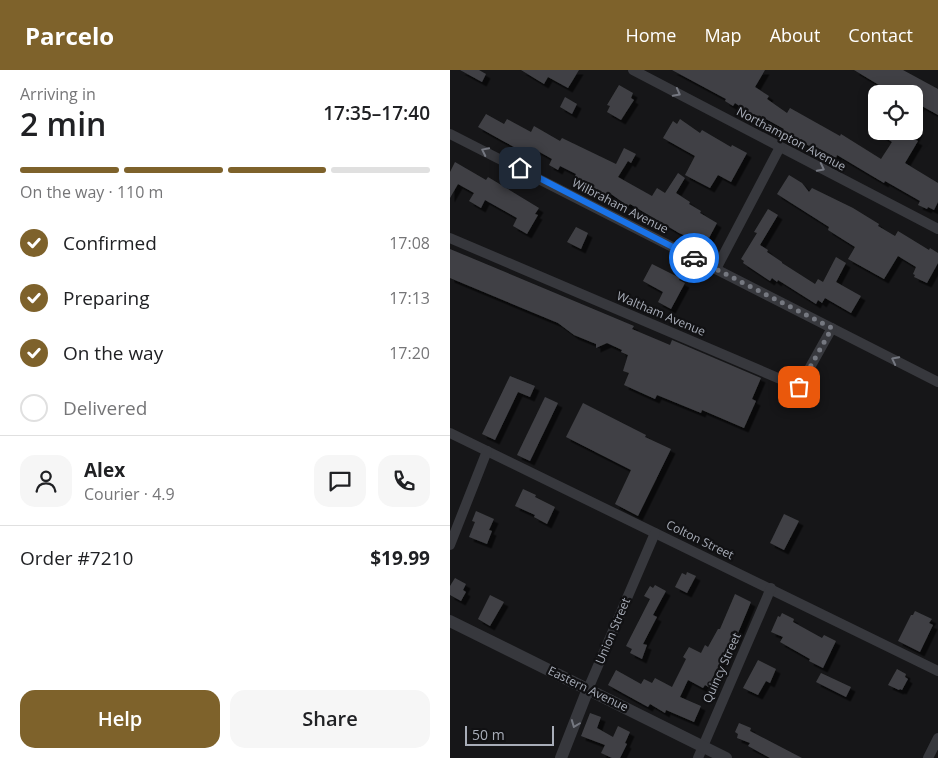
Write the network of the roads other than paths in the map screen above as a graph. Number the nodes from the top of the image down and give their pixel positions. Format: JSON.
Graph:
{"nodes":[{"id":1,"x":634,"y":70,"type":"edge"},
{"id":2,"x":450,"y":134,"type":"edge"},
{"id":3,"x":780,"y":147,"type":"junction"},
{"id":4,"x":938,"y":229,"type":"edge"},
{"id":5,"x":450,"y":238,"type":"edge"},
{"id":6,"x":716,"y":269,"type":"junction"},
{"id":7,"x":832,"y":328,"type":"junction"},
{"id":8,"x":938,"y":382,"type":"edge"},
{"id":9,"x":450,"y":433,"type":"edge"},
{"id":10,"x":487,"y":451,"type":"junction"},
{"id":11,"x":655,"y":532,"type":"junction"},
{"id":12,"x":450,"y":545,"type":"edge"},
{"id":13,"x":771,"y":588,"type":"junction"},
{"id":14,"x":450,"y":621,"type":"edge"},
{"id":15,"x":938,"y":671,"type":"edge"},
{"id":16,"x":588,"y":689,"type":"junction"},
{"id":17,"x":938,"y":738,"type":"edge"},
{"id":18,"x":700,"y":752,"type":"edge"},
{"id":19,"x":562,"y":758,"type":"edge"},
{"id":20,"x":726,"y":758,"type":"edge"},
{"id":21,"x":928,"y":758,"type":"edge"}],
"edges":[{"from":1,"to":3,"type":"street","name":"Northampton Avenue","one_way":true},
{"from":6,"to":2,"type":"street","name":"Wilbraham Avenue","one_way":true},
{"from":3,"to":4,"type":"street","name":"Northampton Avenue","one_way":true},
{"from":3,"to":6,"type":"street"},
{"from":5,"to":7,"type":"street","name":"Waltham Avenue"},
{"from":6,"to":7,"type":"street","name":"Wilbraham Avenue"},
{"from":8,"to":7,"type":"street","name":"Wilbraham Avenue","one_way":true},
{"from":9,"to":10,"type":"street","name":"Colton Street"},
{"from":10,"to":11,"type":"street","name":"Colton Street"},
{"from":10,"to":12,"type":"street"},
{"from":11,"to":13,"type":"street","name":"Colton Street"},
{"from":11,"to":16,"type":"street","name":"Union Street"},
{"from":13,"to":15,"type":"street","name":"Colton Street"},
{"from":13,"to":18,"type":"street","name":"Quincy Street"},
{"from":14,"to":16,"type":"street","name":"Eastern Avenue"},
{"from":16,"to":18,"type":"street","name":"Eastern Avenue"},
{"from":16,"to":19,"type":"street","name":"Union Street","one_way":true},
{"from":17,"to":21,"type":"street"},
{"from":18,"to":20,"type":"street","name":"Eastern Avenue"}]}
